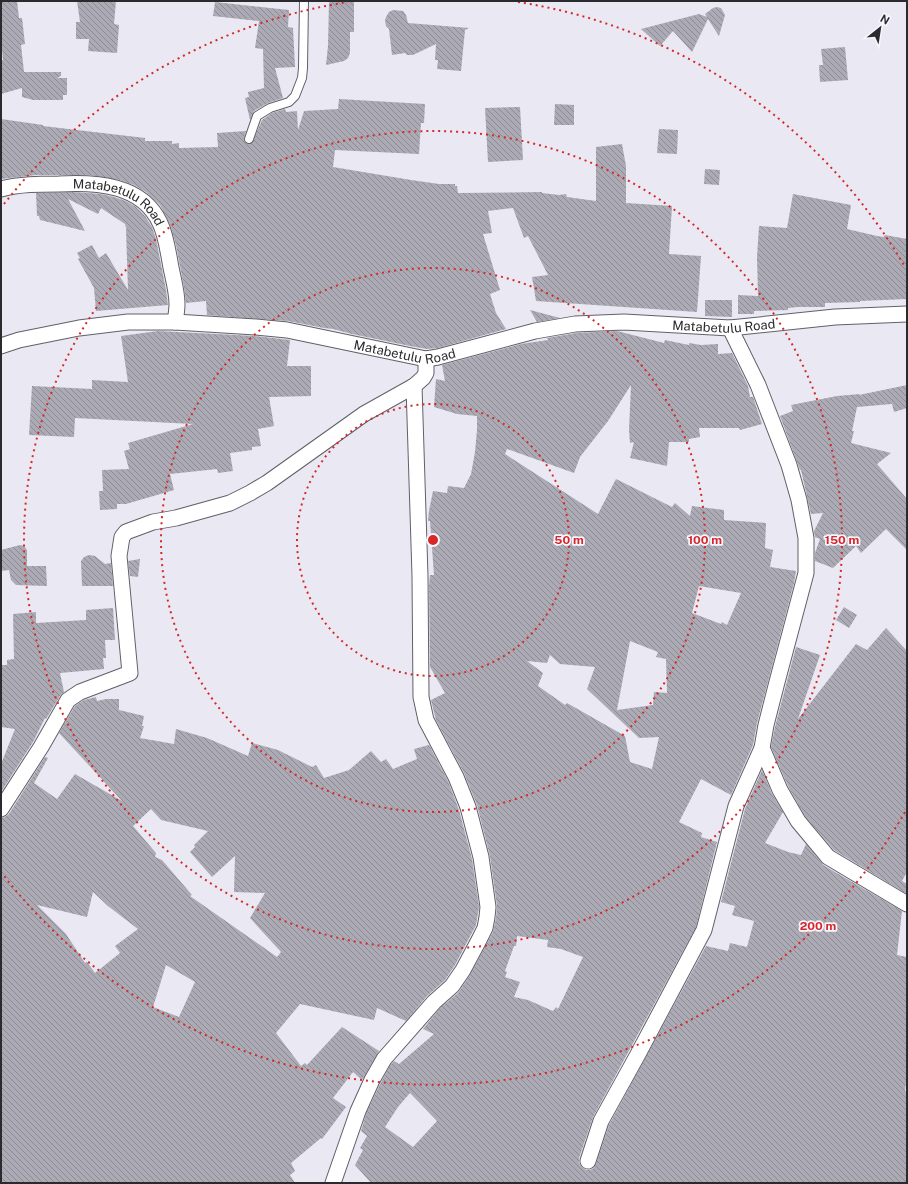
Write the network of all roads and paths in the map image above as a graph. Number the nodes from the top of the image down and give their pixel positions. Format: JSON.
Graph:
{"nodes":[{"id":1,"x":304,"y":1,"type":"edge"},
{"id":2,"x":249,"y":139,"type":"dead end"},
{"id":3,"x":1,"y":189,"type":"edge"},
{"id":4,"x":907,"y":314,"type":"edge"},
{"id":5,"x":176,"y":322,"type":"junction"},
{"id":6,"x":730,"y":328,"type":"junction"},
{"id":7,"x":1,"y":346,"type":"edge"},
{"id":8,"x":426,"y":359,"type":"junction"},
{"id":9,"x":414,"y":386,"type":"junction"},
{"id":10,"x":762,"y":748,"type":"junction"},
{"id":11,"x":1,"y":809,"type":"edge"},
{"id":12,"x":907,"y":904,"type":"edge"},
{"id":13,"x":588,"y":1161,"type":"dead end"},
{"id":14,"x":333,"y":1183,"type":"edge"}],
"edges":[{"from":1,"to":2,"type":"lane"},
{"from":3,"to":5,"type":"street","name":"Matabetulu Road"},
{"from":4,"to":6,"type":"street","name":"Matabetulu Road"},
{"from":5,"to":7,"type":"street"},
{"from":5,"to":8,"type":"street","name":"Matabetulu Road"},
{"from":6,"to":8,"type":"street","name":"Matabetulu Road"},
{"from":6,"to":10,"type":"street"},
{"from":8,"to":9,"type":"street"},
{"from":9,"to":11,"type":"street"},
{"from":9,"to":14,"type":"street"},
{"from":10,"to":12,"type":"street"},
{"from":10,"to":13,"type":"street"}]}
